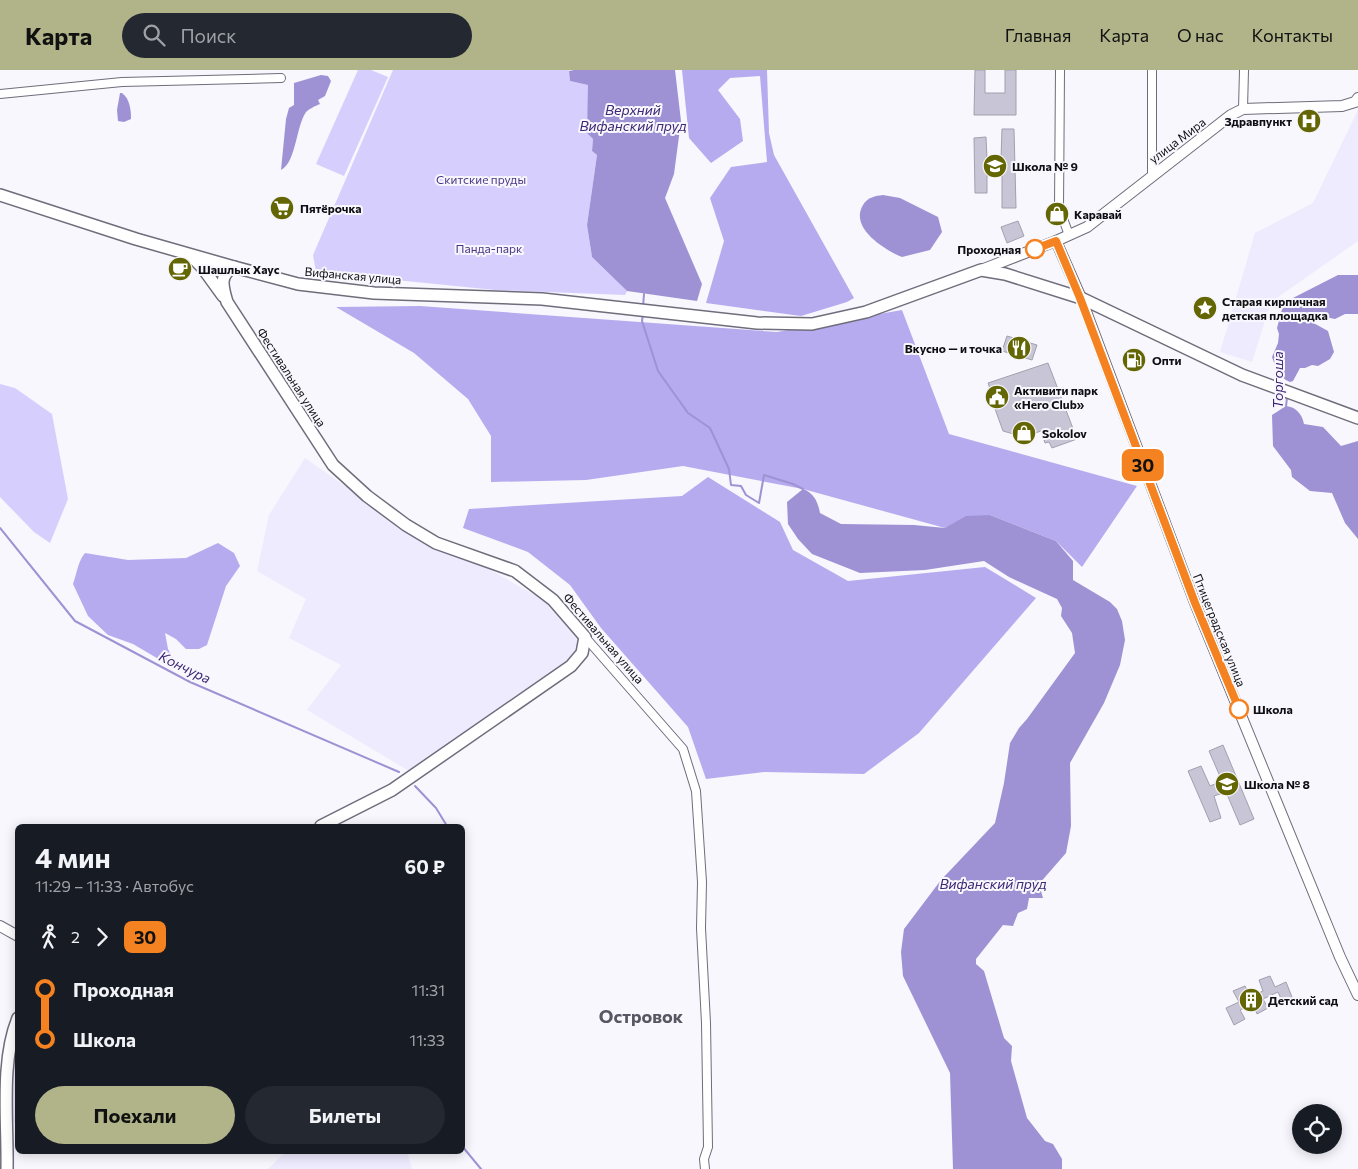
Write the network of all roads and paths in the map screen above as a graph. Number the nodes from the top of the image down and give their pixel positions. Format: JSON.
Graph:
{"nodes":[{"id":1,"x":1060,"y":70,"type":"edge"},
{"id":2,"x":1152,"y":70,"type":"edge"},
{"id":3,"x":1244,"y":70,"type":"edge"},
{"id":4,"x":282,"y":78,"type":"dead end"},
{"id":5,"x":0,"y":94,"type":"edge"},
{"id":6,"x":1358,"y":98,"type":"edge"},
{"id":7,"x":1243,"y":109,"type":"junction"},
{"id":8,"x":1152,"y":175,"type":"junction"},
{"id":9,"x":0,"y":195,"type":"edge"},
{"id":10,"x":1069,"y":235,"type":"junction"},
{"id":11,"x":1056,"y":241,"type":"junction"},
{"id":12,"x":188,"y":253,"type":"junction"},
{"id":13,"x":234,"y":267,"type":"junction"},
{"id":14,"x":981,"y":270,"type":"junction"},
{"id":15,"x":1080,"y":298,"type":"junction"},
{"id":16,"x":227,"y":302,"type":"junction"},
{"id":17,"x":1358,"y":418,"type":"edge"},
{"id":18,"x":585,"y":637,"type":"junction"},
{"id":19,"x":325,"y":824,"type":"edge"},
{"id":20,"x":0,"y":926,"type":"edge"},
{"id":21,"x":15,"y":934,"type":"edge"},
{"id":22,"x":1358,"y":994,"type":"edge"},
{"id":23,"x":15,"y":1027,"type":"edge"},
{"id":24,"x":7,"y":1169,"type":"edge"},
{"id":25,"x":705,"y":1169,"type":"edge"}],
"edges":[{"from":1,"to":10,"type":"street"},
{"from":2,"to":8,"type":"street"},
{"from":3,"to":7,"type":"street"},
{"from":4,"to":5,"type":"street"},
{"from":6,"to":7,"type":"street","name":"улица Мира"},
{"from":7,"to":8,"type":"street","name":"улица Мира"},
{"from":8,"to":10,"type":"street","name":"улица Мира"},
{"from":9,"to":12,"type":"main road","name":"Вифанская улица"},
{"from":10,"to":11,"type":"street","name":"улица Мира"},
{"from":11,"to":14,"type":"street","name":"улица Мира"},
{"from":11,"to":15,"type":"street","name":"Птицеградская улица"},
{"from":12,"to":13,"type":"main road","name":"Вифанская улица"},
{"from":12,"to":16,"type":"main road"},
{"from":13,"to":14,"type":"main road","name":"Вифанская улица"},
{"from":13,"to":16,"type":"main road","name":"Фестивальная улица"},
{"from":14,"to":15,"type":"main road"},
{"from":15,"to":17,"type":"main road"},
{"from":15,"to":22,"type":"street","name":"Птицеградская улица"},
{"from":16,"to":18,"type":"main road","name":"Фестивальная улица"},
{"from":18,"to":19,"type":"main road"},
{"from":18,"to":25,"type":"street","name":"Фестивальная улица"},
{"from":20,"to":21,"type":"street"},
{"from":23,"to":24,"type":"main road"}]}
